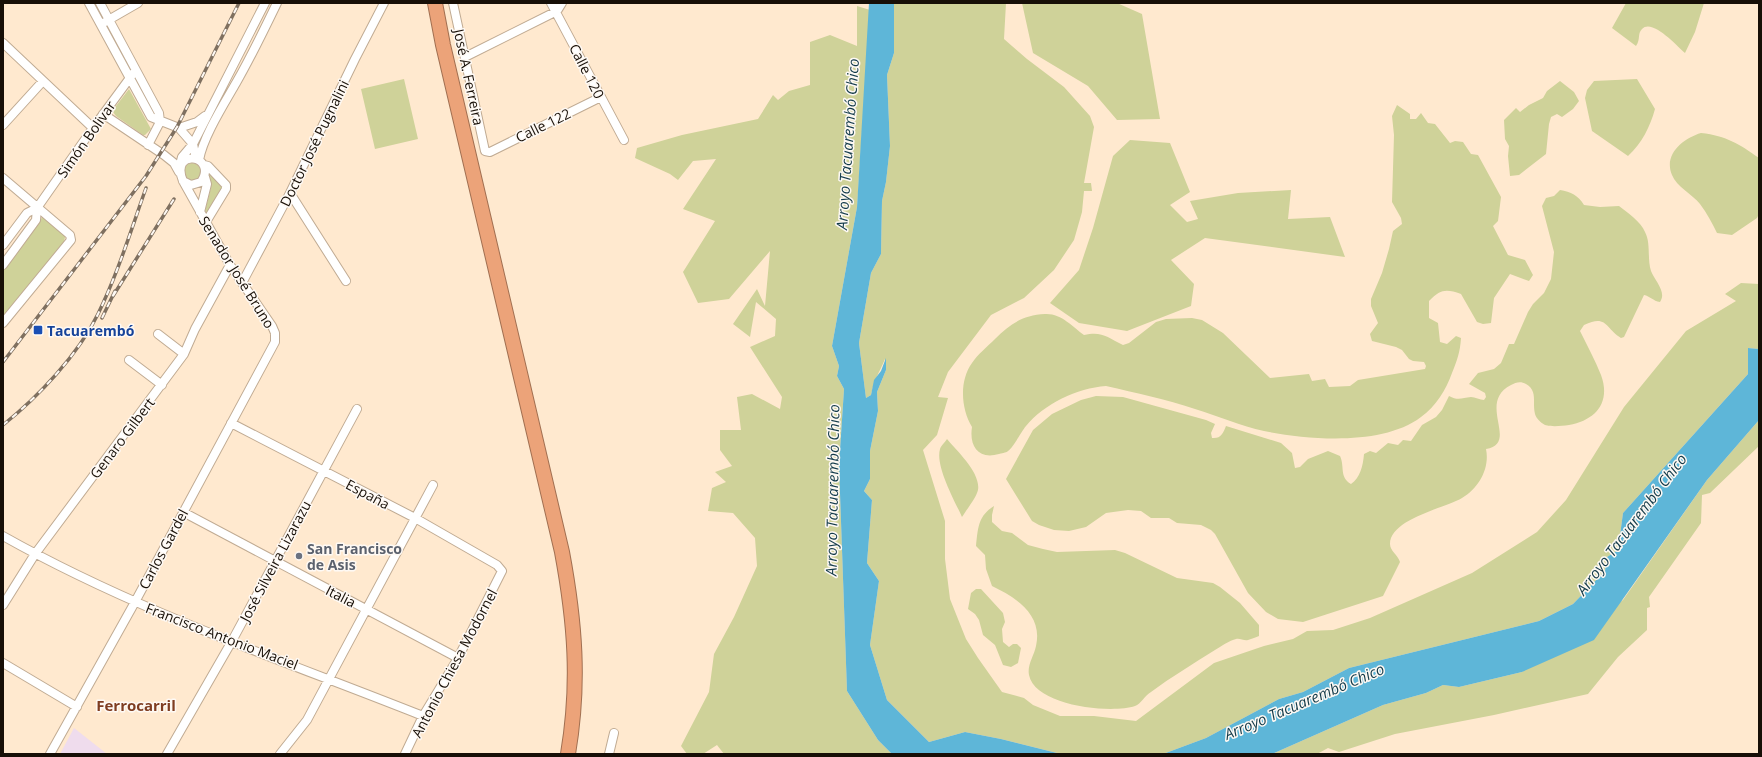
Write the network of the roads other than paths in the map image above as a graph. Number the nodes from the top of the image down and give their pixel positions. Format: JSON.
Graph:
{"nodes":[{"id":1,"x":89,"y":3,"type":"edge"},
{"id":2,"x":100,"y":3,"type":"edge"},
{"id":3,"x":138,"y":3,"type":"edge"},
{"id":4,"x":265,"y":3,"type":"edge"},
{"id":5,"x":277,"y":3,"type":"edge"},
{"id":6,"x":384,"y":3,"type":"edge"},
{"id":7,"x":435,"y":3,"type":"edge"},
{"id":8,"x":453,"y":3,"type":"edge"},
{"id":9,"x":551,"y":3,"type":"edge"},
{"id":10,"x":562,"y":3,"type":"edge"},
{"id":11,"x":556,"y":11,"type":"junction"},
{"id":12,"x":109,"y":20,"type":"junction"},
{"id":13,"x":101,"y":24,"type":"junction"},
{"id":14,"x":3,"y":43,"type":"edge"},
{"id":15,"x":240,"y":54,"type":"junction"},
{"id":16,"x":465,"y":57,"type":"junction"},
{"id":17,"x":249,"y":59,"type":"junction"},
{"id":18,"x":136,"y":71,"type":"junction"},
{"id":19,"x":130,"y":79,"type":"junction"},
{"id":20,"x":43,"y":81,"type":"junction"},
{"id":21,"x":601,"y":97,"type":"junction"},
{"id":22,"x":103,"y":114,"type":"junction"},
{"id":23,"x":207,"y":114,"type":"junction"},
{"id":24,"x":160,"y":122,"type":"junction"},
{"id":25,"x":3,"y":125,"type":"edge"},
{"id":26,"x":93,"y":128,"type":"junction"},
{"id":27,"x":179,"y":128,"type":"junction"},
{"id":28,"x":624,"y":140,"type":"dead end"},
{"id":29,"x":193,"y":144,"type":"junction"},
{"id":30,"x":148,"y":145,"type":"junction"},
{"id":31,"x":485,"y":151,"type":"joint"},
{"id":32,"x":200,"y":161,"type":"junction"},
{"id":33,"x":179,"y":170,"type":"junction"},
{"id":34,"x":205,"y":177,"type":"junction"},
{"id":35,"x":3,"y":178,"type":"edge"},
{"id":36,"x":183,"y":181,"type":"junction"},
{"id":37,"x":290,"y":193,"type":"junction"},
{"id":38,"x":37,"y":208,"type":"junction"},
{"id":39,"x":200,"y":212,"type":"junction"},
{"id":40,"x":206,"y":222,"type":"junction"},
{"id":41,"x":3,"y":245,"type":"edge"},
{"id":42,"x":3,"y":265,"type":"edge"},
{"id":43,"x":230,"y":265,"type":"junction"},
{"id":44,"x":346,"y":281,"type":"dead end"},
{"id":45,"x":242,"y":283,"type":"junction"},
{"id":46,"x":3,"y":323,"type":"edge"},
{"id":47,"x":158,"y":334,"type":"dead end"},
{"id":48,"x":275,"y":342,"type":"joint"},
{"id":49,"x":184,"y":354,"type":"junction"},
{"id":50,"x":129,"y":360,"type":"dead end"},
{"id":51,"x":162,"y":385,"type":"junction"},
{"id":52,"x":357,"y":409,"type":"dead end"},
{"id":53,"x":231,"y":423,"type":"junction"},
{"id":54,"x":324,"y":470,"type":"junction"},
{"id":55,"x":433,"y":485,"type":"dead end"},
{"id":56,"x":183,"y":512,"type":"junction"},
{"id":57,"x":415,"y":518,"type":"junction"},
{"id":58,"x":3,"y":536,"type":"edge"},
{"id":59,"x":35,"y":554,"type":"junction"},
{"id":60,"x":273,"y":561,"type":"junction"},
{"id":61,"x":502,"y":571,"type":"joint"},
{"id":62,"x":135,"y":602,"type":"junction"},
{"id":63,"x":3,"y":605,"type":"edge"},
{"id":64,"x":366,"y":609,"type":"junction"},
{"id":65,"x":232,"y":641,"type":"junction"},
{"id":66,"x":458,"y":658,"type":"junction"},
{"id":67,"x":3,"y":663,"type":"edge"},
{"id":68,"x":329,"y":678,"type":"junction"},
{"id":69,"x":76,"y":707,"type":"junction"},
{"id":70,"x":423,"y":716,"type":"junction"},
{"id":71,"x":614,"y":733,"type":"dead end"},
{"id":72,"x":50,"y":754,"type":"edge"},
{"id":73,"x":167,"y":754,"type":"edge"},
{"id":74,"x":280,"y":754,"type":"edge"},
{"id":75,"x":404,"y":754,"type":"edge"},
{"id":76,"x":568,"y":754,"type":"edge"},
{"id":77,"x":609,"y":754,"type":"edge"}],
"edges":[{"from":1,"to":13,"type":"street"},
{"from":2,"to":12,"type":"street"},
{"from":3,"to":12,"type":"street"},
{"from":4,"to":15,"type":"street"},
{"from":5,"to":17,"type":"street"},
{"from":6,"to":37,"type":"street","name":"Doctor José Pugnalini"},
{"from":7,"to":76,"type":"highway"},
{"from":8,"to":16,"type":"street","name":"José A. Ferreira"},
{"from":9,"to":11,"type":"street","name":"Calle 120"},
{"from":10,"to":11,"type":"street"},
{"from":11,"to":16,"type":"street"},
{"from":11,"to":21,"type":"street","name":"Calle 120"},
{"from":12,"to":13,"type":"street"},
{"from":12,"to":18,"type":"street"},
{"from":13,"to":19,"type":"street"},
{"from":14,"to":20,"type":"street"},
{"from":15,"to":17,"type":"street"},
{"from":15,"to":23,"type":"street"},
{"from":16,"to":31,"type":"street","name":"José A. Ferreira"},
{"from":17,"to":32,"type":"street"},
{"from":18,"to":19,"type":"street","name":"Simón Bolivar"},
{"from":18,"to":24,"type":"street"},
{"from":19,"to":22,"type":"street","name":"Simón Bolivar"},
{"from":19,"to":24,"type":"street"},
{"from":20,"to":25,"type":"street"},
{"from":20,"to":26,"type":"street"},
{"from":21,"to":28,"type":"street","name":"Calle 120"},
{"from":21,"to":31,"type":"street","name":"Calle 122"},
{"from":22,"to":26,"type":"street","name":"Simón Bolivar"},
{"from":22,"to":30,"type":"street"},
{"from":23,"to":27,"type":"street"},
{"from":23,"to":29,"type":"street"},
{"from":24,"to":27,"type":"street"},
{"from":24,"to":30,"type":"street"},
{"from":26,"to":38,"type":"street","name":"Simón Bolivar"},
{"from":27,"to":29,"type":"street"},
{"from":29,"to":32,"type":"street"},
{"from":29,"to":33,"type":"street"},
{"from":30,"to":33,"type":"street"},
{"from":32,"to":33,"type":"street"},
{"from":32,"to":34,"type":"street"},
{"from":32,"to":40,"type":"street"},
{"from":33,"to":36,"type":"street"},
{"from":34,"to":36,"type":"street"},
{"from":34,"to":39,"type":"street"},
{"from":35,"to":38,"type":"street"},
{"from":36,"to":39,"type":"street","name":"Senador José Bruno"},
{"from":37,"to":44,"type":"street"},
{"from":37,"to":45,"type":"street","name":"Doctor José Pugnalini"},
{"from":38,"to":41,"type":"street","name":"Simón Bolivar"},
{"from":38,"to":42,"type":"street","name":"Simón Bolivar"},
{"from":38,"to":46,"type":"street"},
{"from":39,"to":40,"type":"street","name":"Senador José Bruno"},
{"from":40,"to":43,"type":"street","name":"Senador José Bruno"},
{"from":43,"to":45,"type":"street","name":"Senador José Bruno"},
{"from":43,"to":49,"type":"street","name":"Genaro Gilbert"},
{"from":45,"to":48,"type":"street","name":"Senador José Bruno"},
{"from":47,"to":49,"type":"street"},
{"from":48,"to":53,"type":"street","name":"Carlos Gardel"},
{"from":49,"to":51,"type":"street","name":"Genaro Gilbert"},
{"from":50,"to":51,"type":"street"},
{"from":51,"to":59,"type":"street","name":"Genaro Gilbert"},
{"from":52,"to":54,"type":"street","name":"José Silveira Lizarazu"},
{"from":53,"to":54,"type":"street","name":"España"},
{"from":53,"to":56,"type":"street","name":"Carlos Gardel"},
{"from":54,"to":57,"type":"street","name":"España"},
{"from":54,"to":60,"type":"street","name":"José Silveira Lizarazu"},
{"from":55,"to":57,"type":"street"},
{"from":56,"to":60,"type":"street","name":"Italia"},
{"from":56,"to":62,"type":"street","name":"Carlos Gardel"},
{"from":57,"to":61,"type":"street","name":"España"},
{"from":57,"to":64,"type":"street"},
{"from":58,"to":59,"type":"street","name":"Francisco Antonio Maciel"},
{"from":59,"to":62,"type":"street","name":"Francisco Antonio Maciel"},
{"from":59,"to":63,"type":"street","name":"Genaro Gilbert"},
{"from":60,"to":64,"type":"street","name":"Italia"},
{"from":60,"to":65,"type":"street","name":"José Silveira Lizarazu"},
{"from":61,"to":66,"type":"street","name":"Antonio Chiesa Modornel"},
{"from":62,"to":65,"type":"street","name":"Francisco Antonio Maciel"},
{"from":62,"to":69,"type":"street","name":"Carlos Gardel"},
{"from":64,"to":66,"type":"street","name":"Italia"},
{"from":64,"to":68,"type":"street"},
{"from":65,"to":68,"type":"street","name":"Francisco Antonio Maciel"},
{"from":65,"to":73,"type":"street","name":"José Silveira Lizarazu"},
{"from":66,"to":70,"type":"street","name":"Antonio Chiesa Modornel"},
{"from":67,"to":69,"type":"street"},
{"from":68,"to":70,"type":"street","name":"Francisco Antonio Maciel"},
{"from":68,"to":74,"type":"street"},
{"from":69,"to":72,"type":"street","name":"Carlos Gardel"},
{"from":70,"to":75,"type":"street","name":"Antonio Chiesa Modornel"},
{"from":71,"to":77,"type":"street"}]}
